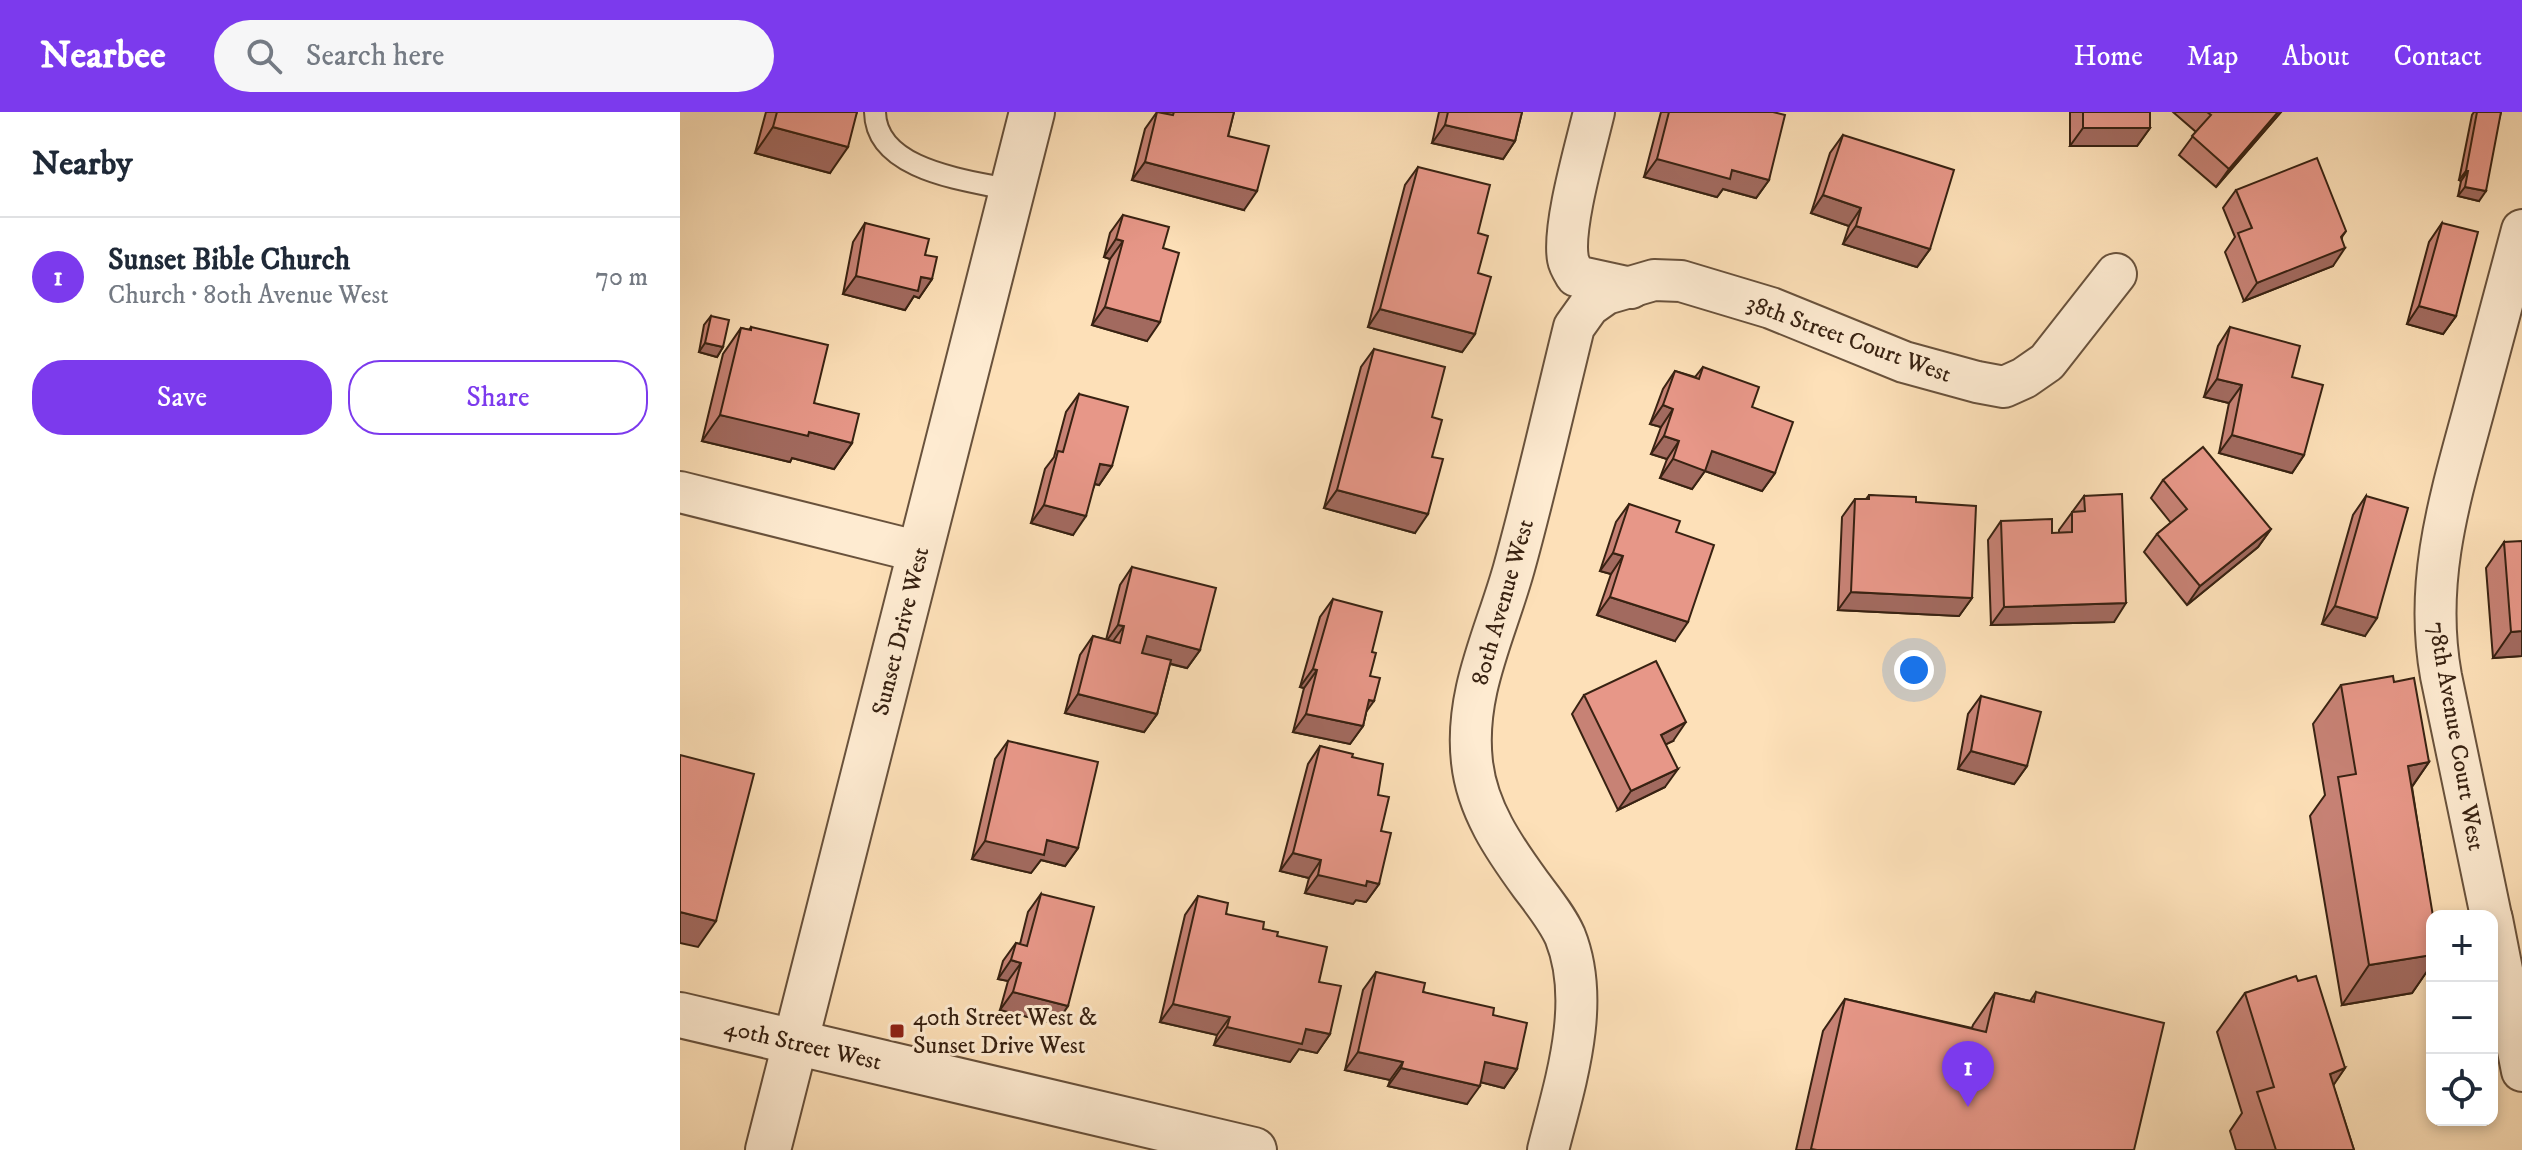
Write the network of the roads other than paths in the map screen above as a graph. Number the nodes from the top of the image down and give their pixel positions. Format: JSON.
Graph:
{"nodes":[{"id":1,"x":875,"y":112,"type":"edge"},
{"id":2,"x":1032,"y":112,"type":"edge"},
{"id":3,"x":1594,"y":112,"type":"edge"},
{"id":4,"x":1012,"y":190,"type":"junction"},
{"id":5,"x":2522,"y":230,"type":"edge"},
{"id":6,"x":2116,"y":274,"type":"dead end"},
{"id":7,"x":1631,"y":288,"type":"junction"},
{"id":8,"x":680,"y":492,"type":"edge"},
{"id":9,"x":920,"y":552,"type":"junction"},
{"id":10,"x":2490,"y":910,"type":"edge"},
{"id":11,"x":2498,"y":949,"type":"edge"},
{"id":12,"x":680,"y":1015,"type":"edge"},
{"id":13,"x":795,"y":1042,"type":"junction"},
{"id":14,"x":2522,"y":1071,"type":"edge"},
{"id":15,"x":768,"y":1150,"type":"edge"},
{"id":16,"x":1254,"y":1150,"type":"edge"},
{"id":17,"x":1548,"y":1150,"type":"edge"}],
"edges":[{"from":1,"to":4,"type":"lane"},
{"from":2,"to":4,"type":"street","name":"Sunset Drive West"},
{"from":3,"to":7,"type":"street"},
{"from":4,"to":9,"type":"street","name":"Sunset Drive West"},
{"from":5,"to":10,"type":"street","name":"78th Avenue Court West"},
{"from":6,"to":7,"type":"street","name":"38th Street Court West"},
{"from":7,"to":17,"type":"street","name":"80th Avenue West"},
{"from":8,"to":9,"type":"street"},
{"from":9,"to":13,"type":"street","name":"Sunset Drive West"},
{"from":11,"to":14,"type":"street","name":"78th Avenue Court West"},
{"from":12,"to":13,"type":"street","name":"40th Street West"},
{"from":13,"to":15,"type":"street","name":"Sunset Drive West"},
{"from":13,"to":16,"type":"street","name":"40th Street West"}]}
